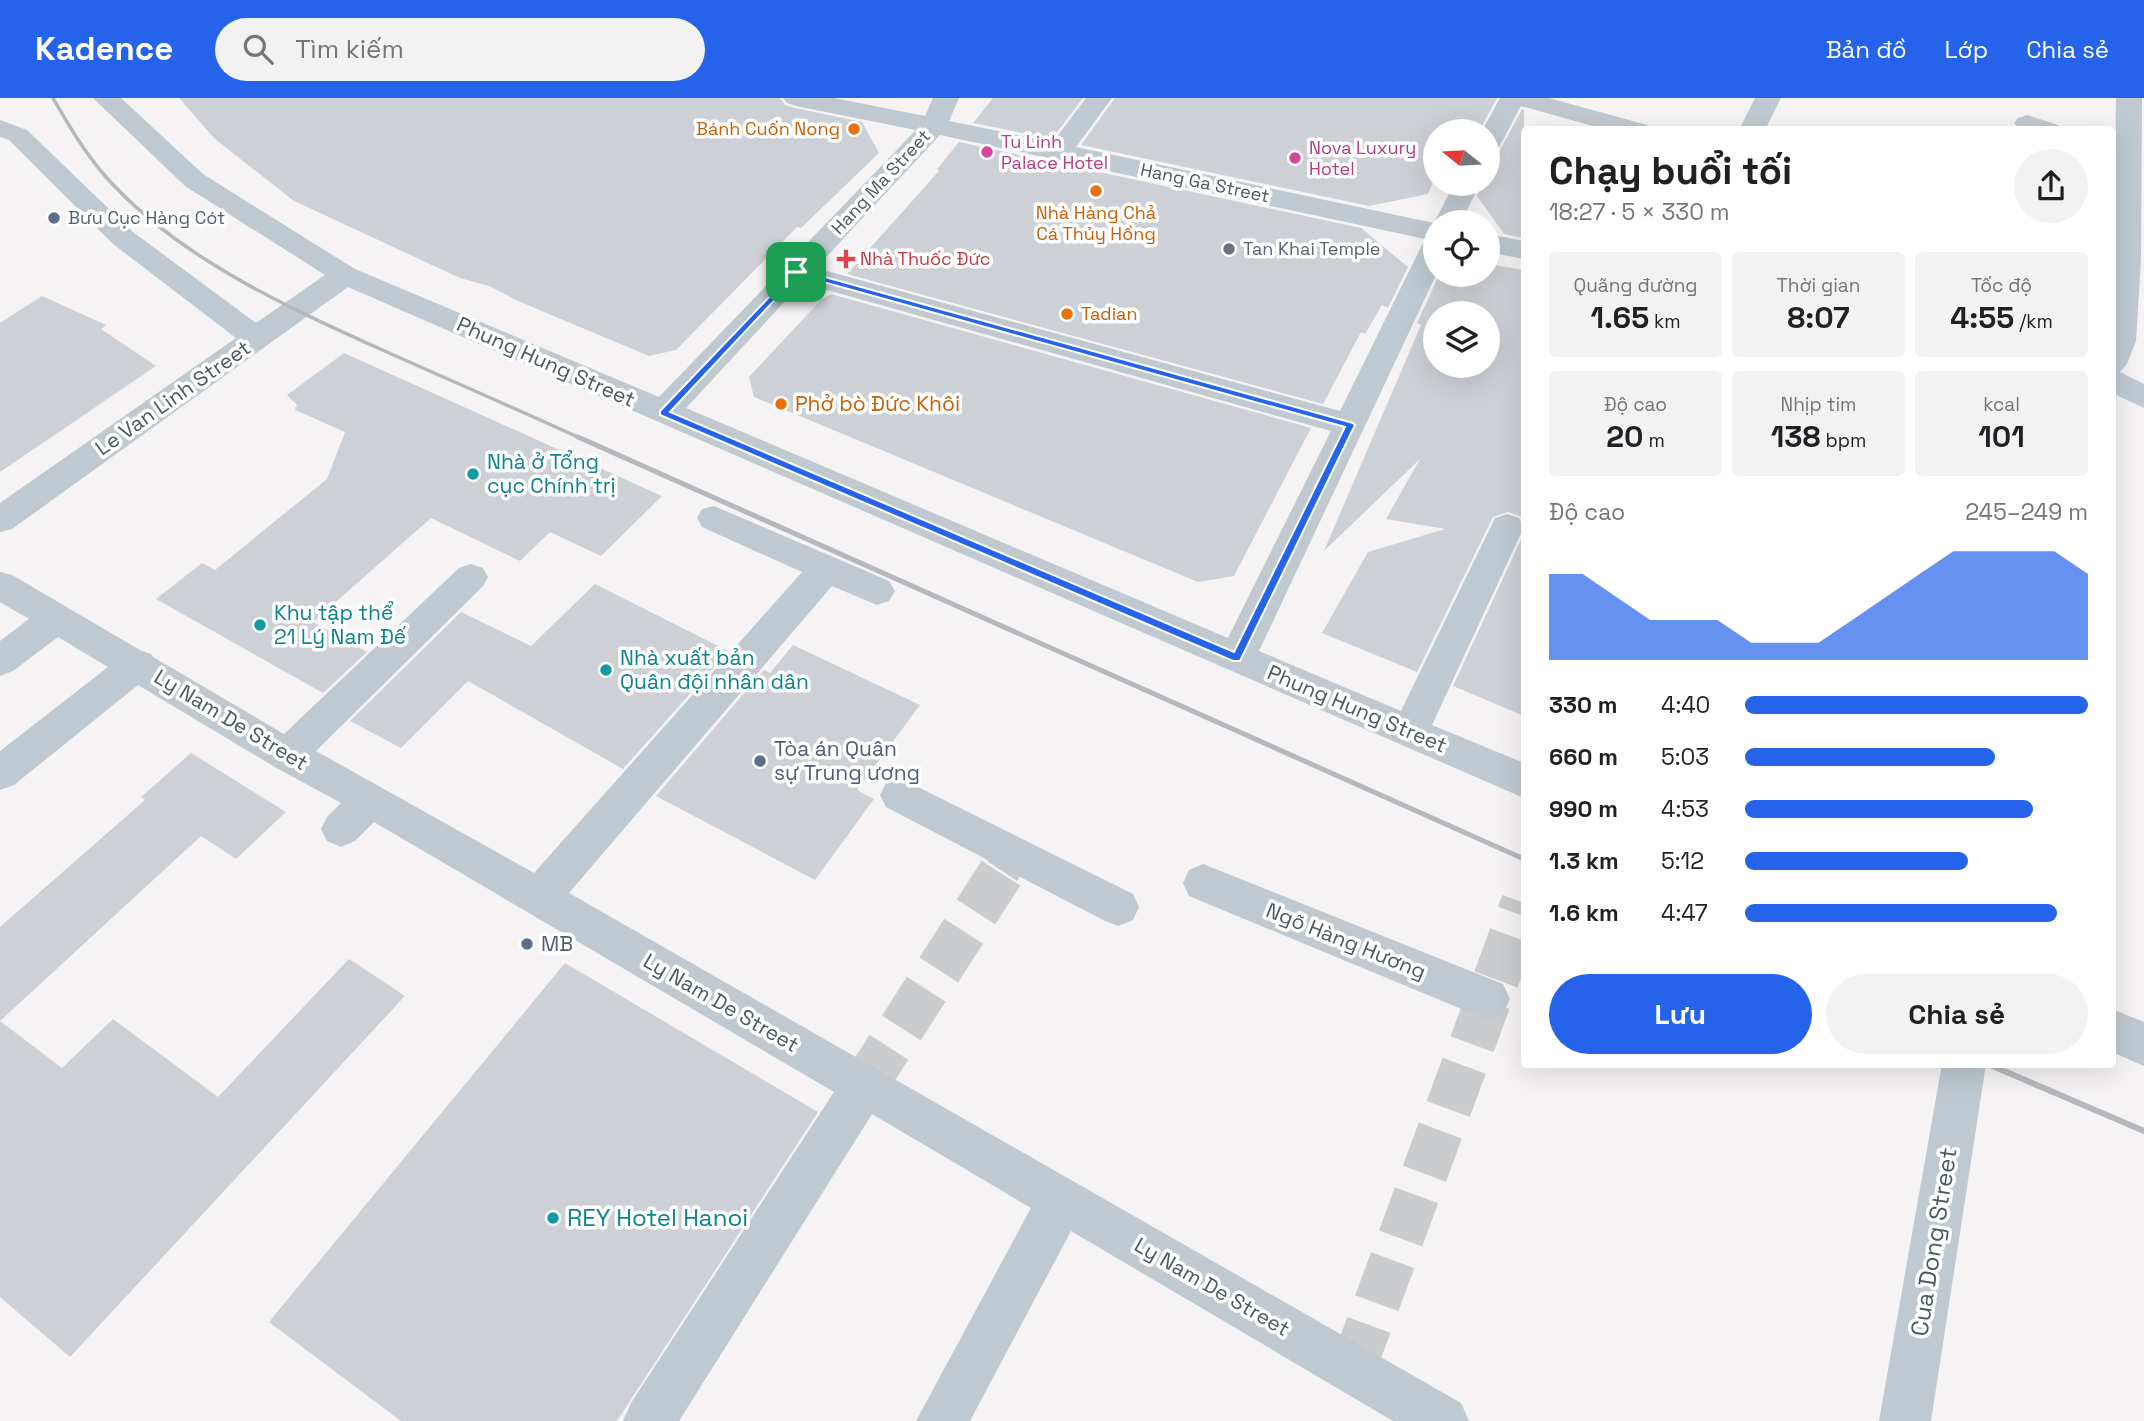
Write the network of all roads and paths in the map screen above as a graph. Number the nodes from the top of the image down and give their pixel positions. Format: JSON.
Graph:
{"nodes":[{"id":1,"x":106,"y":98,"type":"edge"},
{"id":2,"x":796,"y":98,"type":"edge"},
{"id":3,"x":946,"y":98,"type":"edge"},
{"id":4,"x":1099,"y":98,"type":"edge"},
{"id":5,"x":1513,"y":98,"type":"edge"},
{"id":6,"x":1520,"y":98,"type":"edge"},
{"id":7,"x":1768,"y":98,"type":"edge"},
{"id":8,"x":2129,"y":98,"type":"edge"},
{"id":9,"x":1500,"y":122,"type":"edge"},
{"id":10,"x":933,"y":126,"type":"junction"},
{"id":11,"x":1623,"y":126,"type":"edge"},
{"id":12,"x":1754,"y":126,"type":"edge"},
{"id":13,"x":0,"y":128,"type":"edge"},
{"id":14,"x":2119,"y":149,"type":"edge"},
{"id":15,"x":1060,"y":151,"type":"junction"},
{"id":16,"x":1423,"y":229,"type":"edge"},
{"id":17,"x":1500,"y":245,"type":"edge"},
{"id":18,"x":1521,"y":249,"type":"edge"},
{"id":19,"x":2128,"y":261,"type":"edge"},
{"id":20,"x":796,"y":272,"type":"junction"},
{"id":21,"x":1423,"y":272,"type":"edge"},
{"id":22,"x":345,"y":275,"type":"junction"},
{"id":23,"x":256,"y":338,"type":"junction"},
{"id":24,"x":2116,"y":354,"type":"edge"},
{"id":25,"x":2116,"y":379,"type":"edge"},
{"id":26,"x":2116,"y":381,"type":"edge"},
{"id":27,"x":2144,"y":382,"type":"edge"},
{"id":28,"x":2144,"y":397,"type":"edge"},
{"id":29,"x":663,"y":413,"type":"junction"},
{"id":30,"x":1350,"y":425,"type":"junction"},
{"id":31,"x":714,"y":518,"type":"dead end"},
{"id":32,"x":0,"y":520,"type":"edge"},
{"id":33,"x":1507,"y":527,"type":"dead end"},
{"id":34,"x":827,"y":568,"type":"junction"},
{"id":35,"x":471,"y":577,"type":"dead end"},
{"id":36,"x":0,"y":585,"type":"edge"},
{"id":37,"x":877,"y":590,"type":"dead end"},
{"id":38,"x":58,"y":618,"type":"junction"},
{"id":39,"x":1237,"y":658,"type":"junction"},
{"id":40,"x":0,"y":661,"type":"edge"},
{"id":41,"x":138,"y":664,"type":"junction"},
{"id":42,"x":1410,"y":732,"type":"junction"},
{"id":43,"x":288,"y":755,"type":"junction"},
{"id":44,"x":0,"y":773,"type":"edge"},
{"id":45,"x":1521,"y":780,"type":"edge"},
{"id":46,"x":900,"y":795,"type":"dead end"},
{"id":47,"x":370,"y":799,"type":"junction"},
{"id":48,"x":341,"y":830,"type":"dead end"},
{"id":49,"x":1203,"y":883,"type":"dead end"},
{"id":50,"x":539,"y":897,"type":"junction"},
{"id":51,"x":1118,"y":907,"type":"dead end"},
{"id":52,"x":1488,"y":999,"type":"dead end"},
{"id":53,"x":2116,"y":1017,"type":"edge"},
{"id":54,"x":2144,"y":1020,"type":"edge"},
{"id":55,"x":2116,"y":1032,"type":"edge"},
{"id":56,"x":2144,"y":1044,"type":"edge"},
{"id":57,"x":1963,"y":1068,"type":"edge"},
{"id":58,"x":864,"y":1086,"type":"junction"},
{"id":59,"x":1062,"y":1199,"type":"junction"},
{"id":60,"x":649,"y":1421,"type":"edge"},
{"id":61,"x":942,"y":1421,"type":"edge"},
{"id":62,"x":1443,"y":1421,"type":"edge"},
{"id":63,"x":1905,"y":1421,"type":"edge"}],
"edges":[{"from":1,"to":22,"type":"street","name":"Phung Hung Street"},
{"from":2,"to":10,"type":"street","name":"Hang Ga Street"},
{"from":3,"to":10,"type":"street","name":"Hang Ma Street"},
{"from":4,"to":15,"type":"street"},
{"from":5,"to":9,"type":"street"},
{"from":6,"to":11,"type":"street"},
{"from":7,"to":12,"type":"street"},
{"from":8,"to":14,"type":"street"},
{"from":10,"to":15,"type":"street","name":"Hang Ga Street"},
{"from":10,"to":20,"type":"street","name":"Hang Ma Street"},
{"from":13,"to":23,"type":"street"},
{"from":14,"to":19,"type":"street"},
{"from":15,"to":16,"type":"street","name":"Hang Ga Street"},
{"from":17,"to":18,"type":"street"},
{"from":19,"to":24,"type":"street"},
{"from":20,"to":29,"type":"street","name":"Hang Ma Street"},
{"from":20,"to":30,"type":"street"},
{"from":21,"to":30,"type":"street"},
{"from":22,"to":23,"type":"street","name":"Le Van Linh Street"},
{"from":22,"to":29,"type":"street","name":"Phung Hung Street"},
{"from":23,"to":32,"type":"street","name":"Le Van Linh Street"},
{"from":25,"to":27,"type":"street"},
{"from":26,"to":28,"type":"street"},
{"from":29,"to":39,"type":"street","name":"Phung Hung Street"},
{"from":30,"to":39,"type":"street"},
{"from":31,"to":34,"type":"street"},
{"from":33,"to":42,"type":"street"},
{"from":34,"to":37,"type":"street"},
{"from":34,"to":50,"type":"street"},
{"from":35,"to":43,"type":"street"},
{"from":36,"to":38,"type":"street","name":"Ly Nam De Street"},
{"from":38,"to":40,"type":"street"},
{"from":38,"to":41,"type":"street","name":"Ly Nam De Street"},
{"from":39,"to":42,"type":"street","name":"Phung Hung Street"},
{"from":41,"to":43,"type":"street","name":"Ly Nam De Street"},
{"from":41,"to":44,"type":"street"},
{"from":42,"to":45,"type":"street","name":"Phung Hung Street"},
{"from":43,"to":47,"type":"street","name":"Ly Nam De Street"},
{"from":46,"to":51,"type":"street"},
{"from":47,"to":48,"type":"street"},
{"from":47,"to":50,"type":"street","name":"Ly Nam De Street"},
{"from":49,"to":52,"type":"street","name":"Ngõ Hàng Hương"},
{"from":50,"to":58,"type":"street","name":"Ly Nam De Street"},
{"from":53,"to":54,"type":"street"},
{"from":55,"to":56,"type":"street"},
{"from":57,"to":63,"type":"street","name":"Cua Dong Street"},
{"from":58,"to":59,"type":"street","name":"Ly Nam De Street"},
{"from":58,"to":60,"type":"street"},
{"from":59,"to":61,"type":"street"},
{"from":59,"to":62,"type":"street","name":"Ly Nam De Street"}]}
